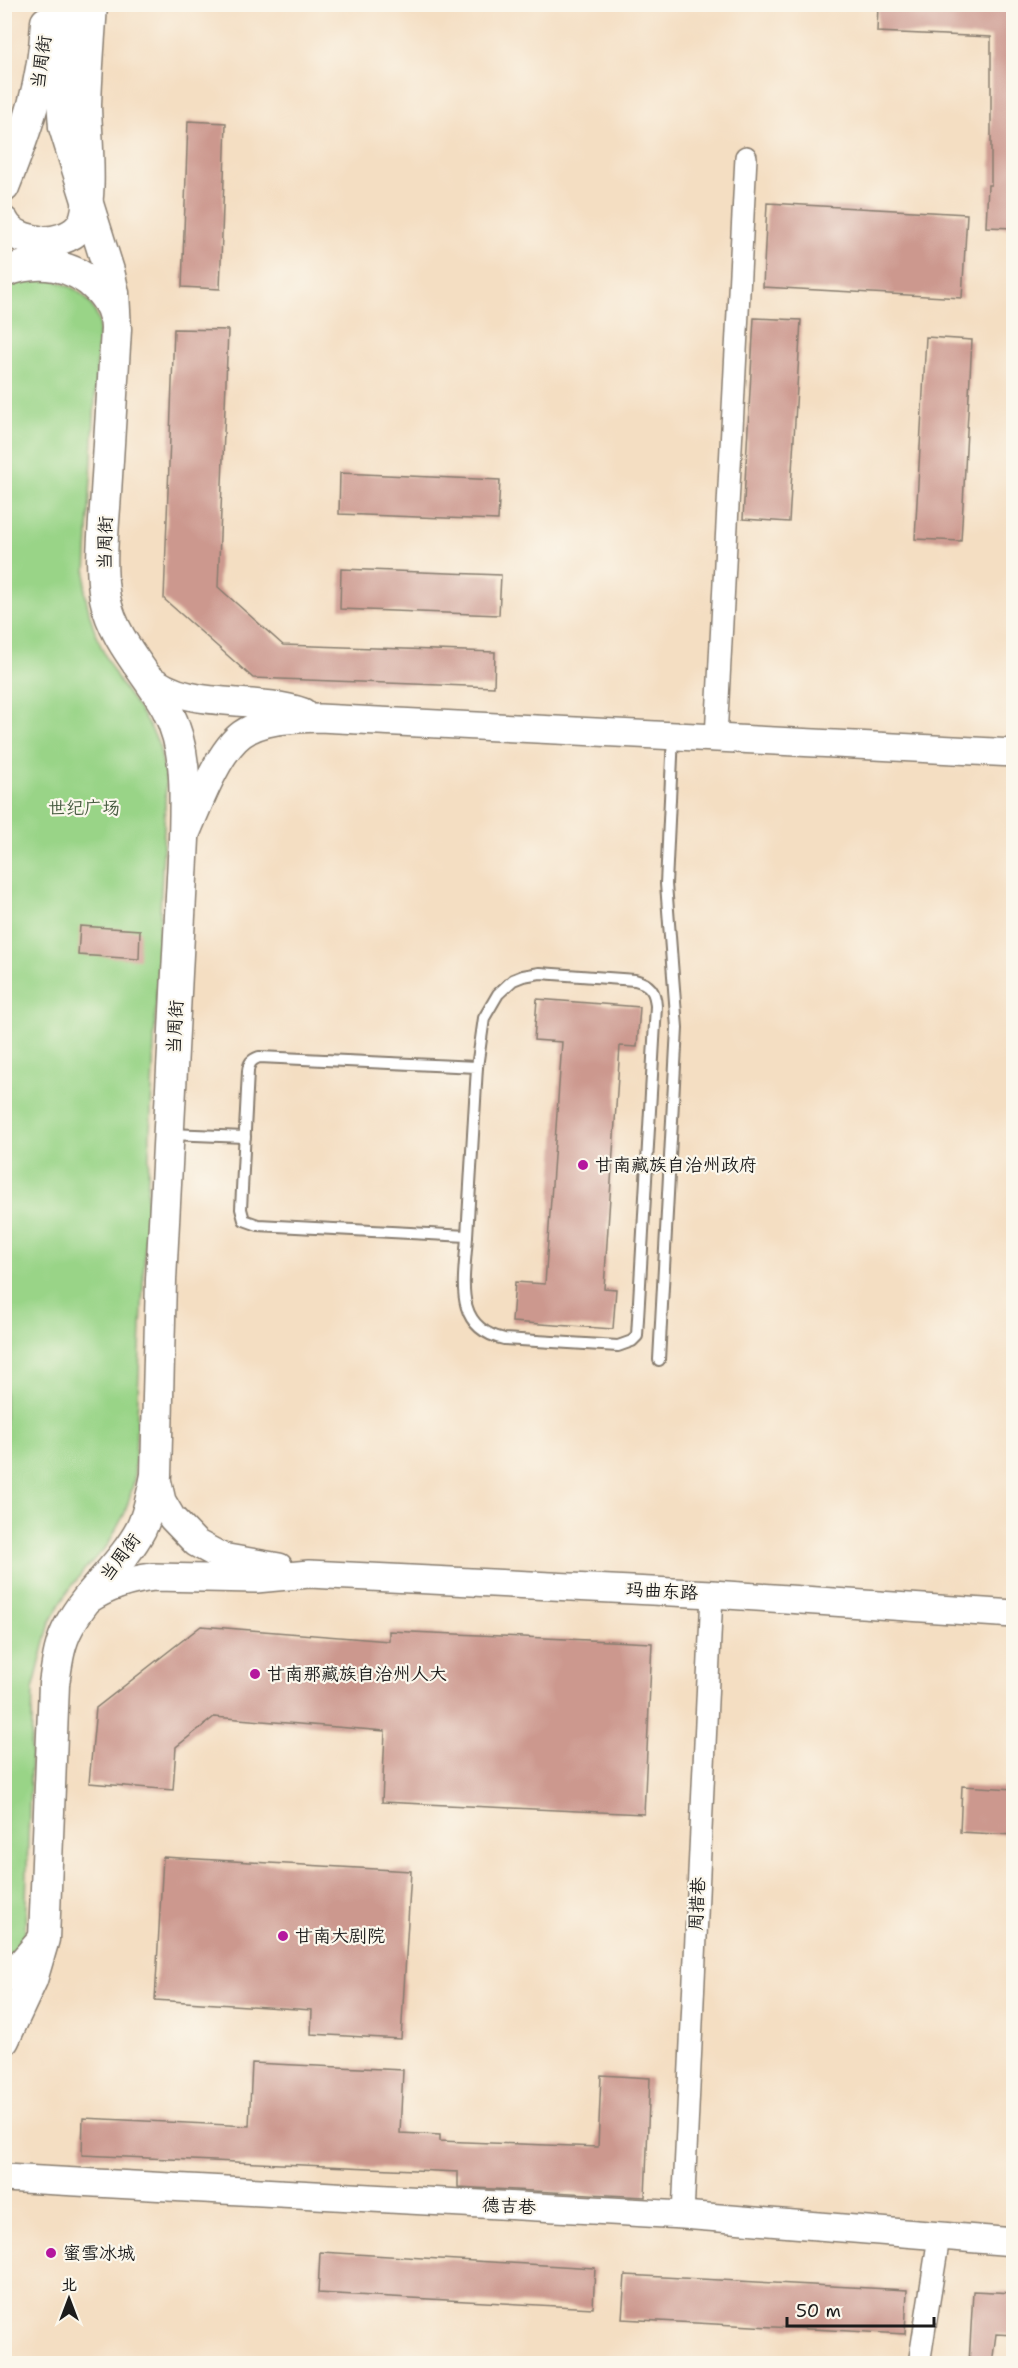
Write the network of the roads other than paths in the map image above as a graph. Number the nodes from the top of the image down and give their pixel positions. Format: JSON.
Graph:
{"nodes":[{"id":1,"x":46,"y":4,"type":"edge"},
{"id":2,"x":67,"y":4,"type":"edge"},
{"id":3,"x":92,"y":4,"type":"edge"},
{"id":4,"x":746,"y":157,"type":"dead end"},
{"id":5,"x":4,"y":187,"type":"edge"},
{"id":6,"x":87,"y":201,"type":"junction"},
{"id":7,"x":4,"y":222,"type":"edge"},
{"id":8,"x":4,"y":272,"type":"edge"},
{"id":9,"x":116,"y":329,"type":"junction"},
{"id":10,"x":138,"y":667,"type":"junction"},
{"id":11,"x":319,"y":718,"type":"junction"},
{"id":12,"x":674,"y":736,"type":"junction"},
{"id":13,"x":716,"y":738,"type":"junction"},
{"id":14,"x":1014,"y":753,"type":"edge"},
{"id":15,"x":184,"y":839,"type":"junction"},
{"id":16,"x":477,"y":1067,"type":"junction"},
{"id":17,"x":170,"y":1134,"type":"junction"},
{"id":18,"x":245,"y":1137,"type":"junction"},
{"id":19,"x":467,"y":1236,"type":"junction"},
{"id":20,"x":659,"y":1360,"type":"dead end"},
{"id":21,"x":156,"y":1475,"type":"junction"},
{"id":22,"x":309,"y":1574,"type":"junction"},
{"id":23,"x":712,"y":1594,"type":"junction"},
{"id":24,"x":82,"y":1604,"type":"junction"},
{"id":25,"x":1014,"y":1614,"type":"edge"},
{"id":26,"x":44,"y":1939,"type":"junction"},
{"id":27,"x":4,"y":1977,"type":"edge"},
{"id":28,"x":4,"y":2040,"type":"edge"},
{"id":29,"x":4,"y":2178,"type":"edge"},
{"id":30,"x":683,"y":2215,"type":"junction"},
{"id":31,"x":939,"y":2237,"type":"junction"},
{"id":32,"x":1014,"y":2242,"type":"edge"},
{"id":33,"x":919,"y":2364,"type":"edge"}],
"edges":[{"from":1,"to":5,"type":"main road","name":"当周街"},
{"from":2,"to":6,"type":"main road","name":"当周街"},
{"from":3,"to":6,"type":"main road"},
{"from":4,"to":13,"type":"street"},
{"from":6,"to":7,"type":"main road"},
{"from":6,"to":9,"type":"main road","name":"当周街"},
{"from":8,"to":9,"type":"main road"},
{"from":9,"to":10,"type":"main road","name":"当周街"},
{"from":10,"to":11,"type":"street"},
{"from":10,"to":15,"type":"main road","name":"当周街"},
{"from":11,"to":12,"type":"street"},
{"from":11,"to":15,"type":"street"},
{"from":12,"to":13,"type":"street"},
{"from":12,"to":20,"type":"lane"},
{"from":13,"to":14,"type":"street"},
{"from":15,"to":17,"type":"main road","name":"当周街"},
{"from":16,"to":18,"type":"lane"},
{"from":16,"to":19,"type":"lane"},
{"from":16,"to":19,"type":"lane"},
{"from":17,"to":18,"type":"lane"},
{"from":17,"to":21,"type":"main road","name":"当周街"},
{"from":18,"to":19,"type":"lane"},
{"from":21,"to":22,"type":"street"},
{"from":21,"to":24,"type":"main road","name":"当周街"},
{"from":22,"to":23,"type":"street","name":"玛曲东路"},
{"from":22,"to":24,"type":"street"},
{"from":23,"to":25,"type":"street","name":"玛曲东路"},
{"from":23,"to":30,"type":"street","name":"周措巷"},
{"from":24,"to":26,"type":"main road","name":"当周街"},
{"from":26,"to":27,"type":"main road"},
{"from":26,"to":28,"type":"main road","name":"当周街"},
{"from":29,"to":30,"type":"street","name":"德吉巷"},
{"from":30,"to":31,"type":"street","name":"德吉巷"},
{"from":31,"to":32,"type":"street","name":"德吉巷"},
{"from":31,"to":33,"type":"street"}]}
